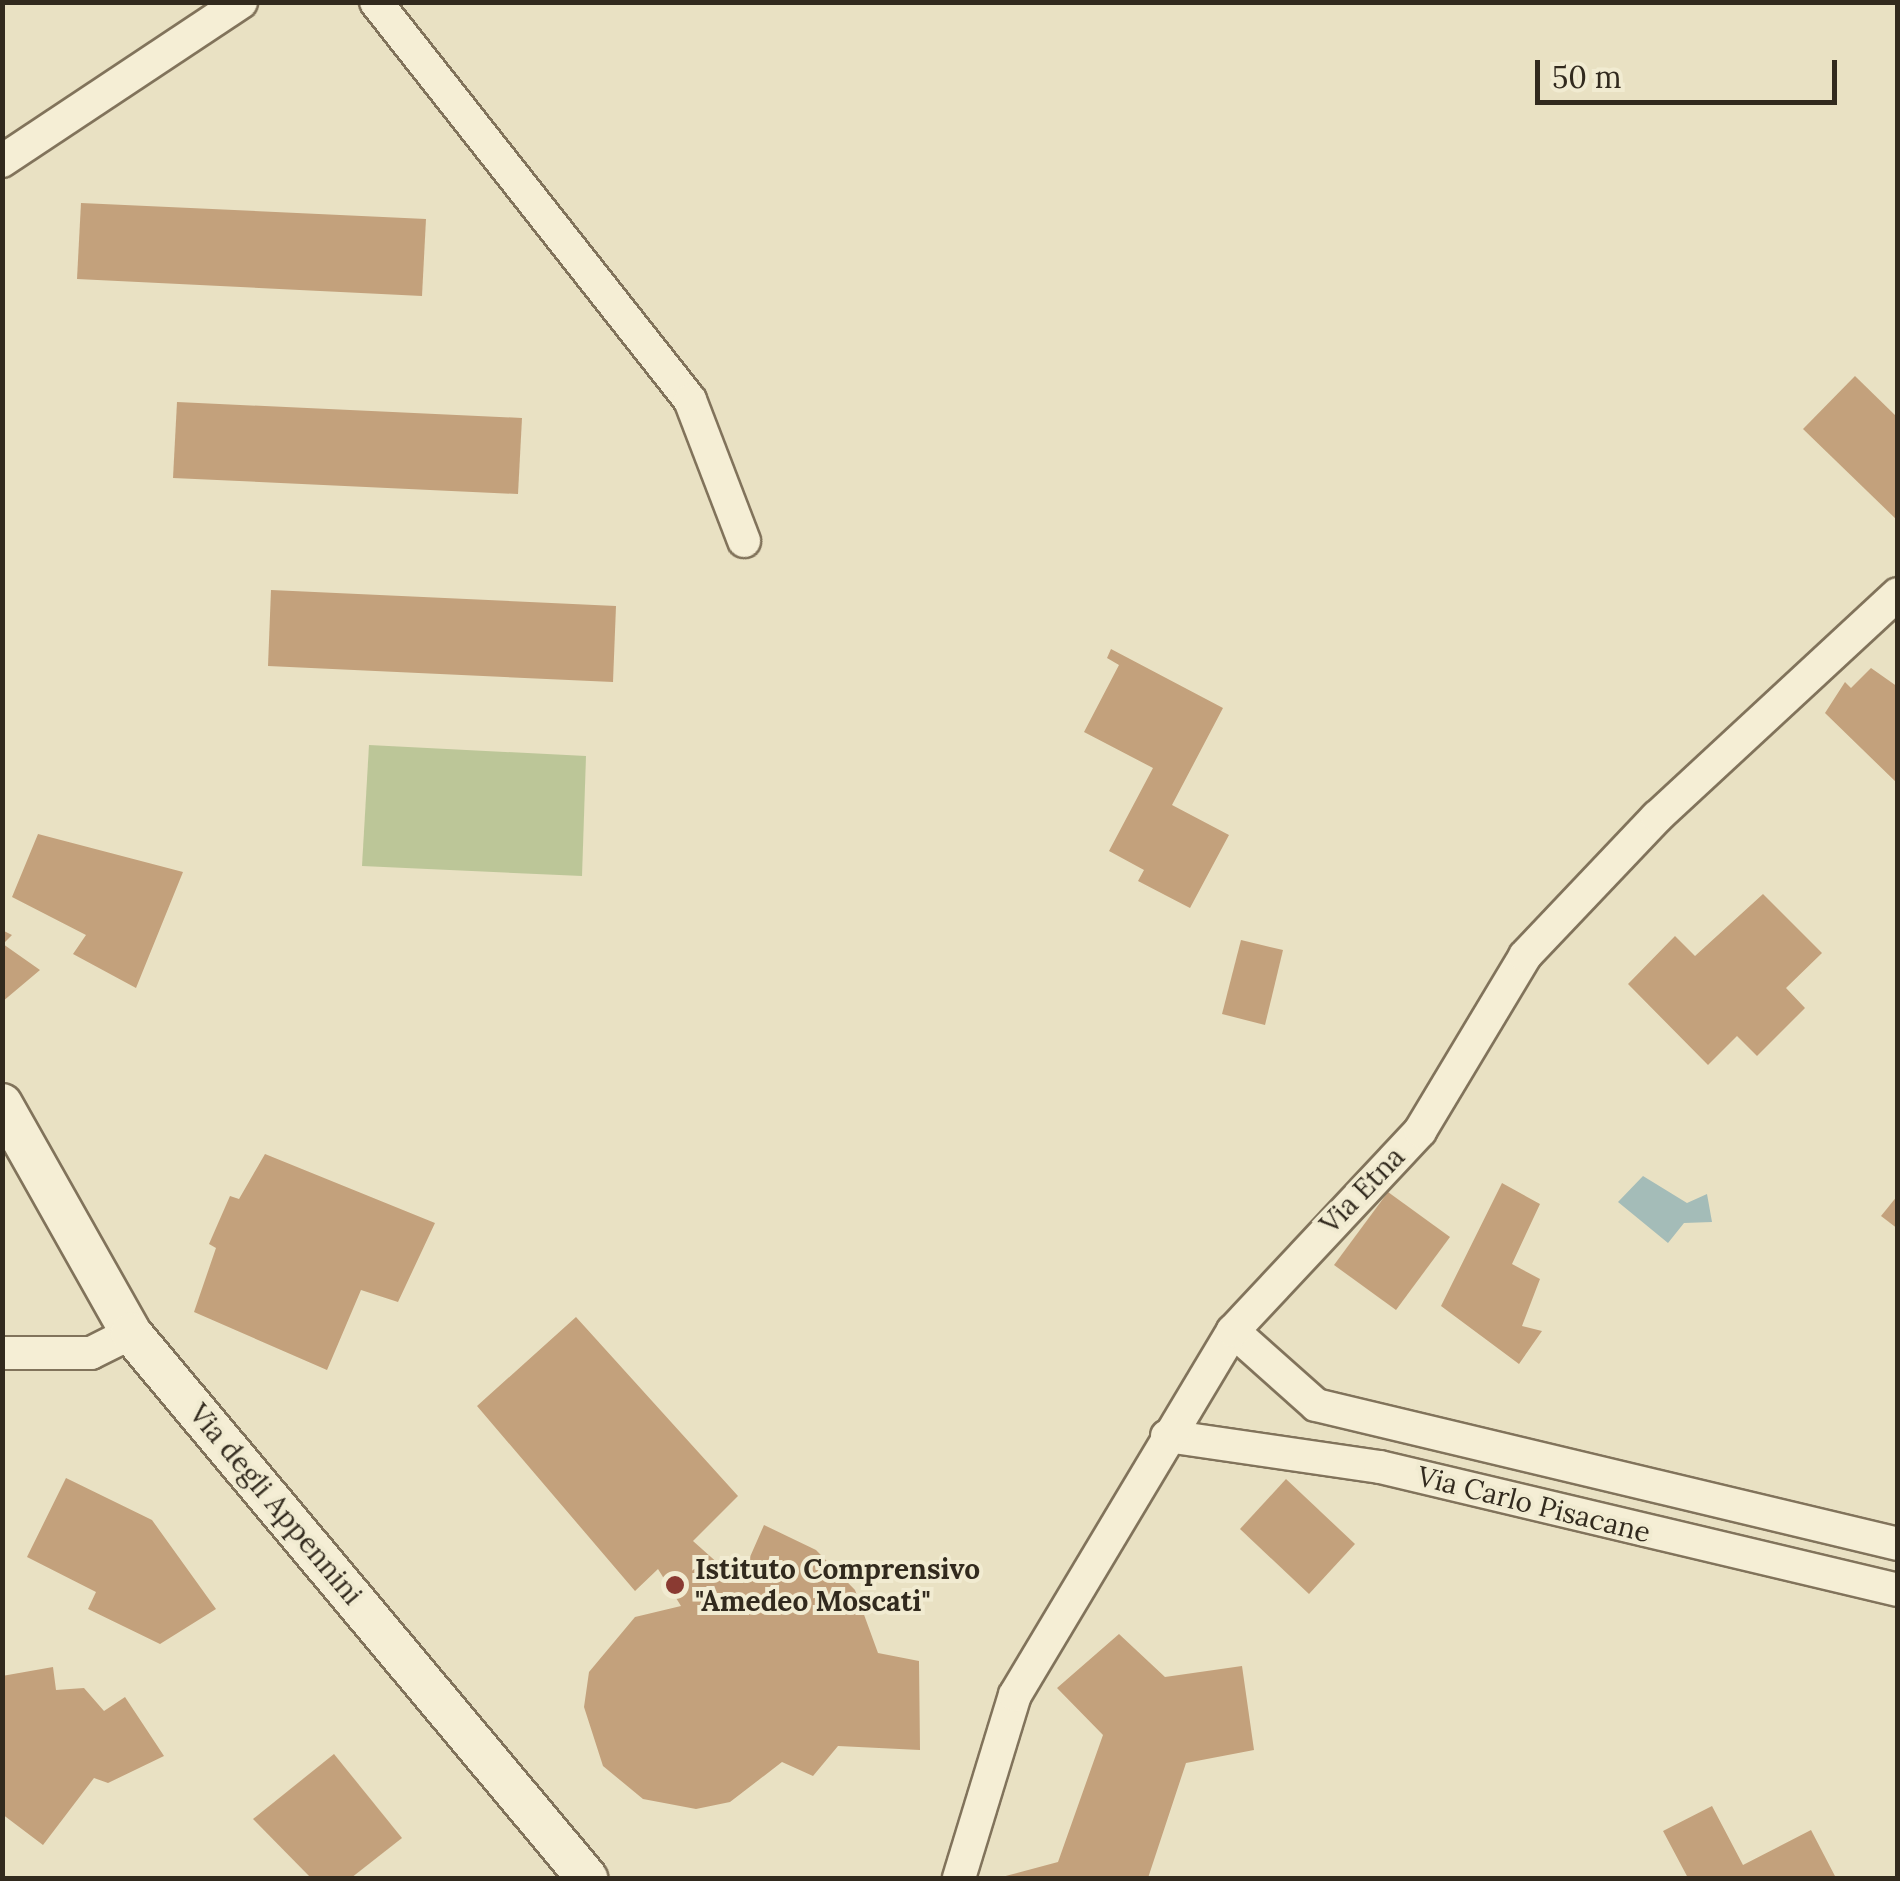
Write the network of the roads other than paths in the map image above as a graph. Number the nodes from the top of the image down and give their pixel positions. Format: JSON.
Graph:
{"nodes":[{"id":1,"x":241,"y":2,"type":"edge"},
{"id":2,"x":376,"y":2,"type":"edge"},
{"id":3,"x":2,"y":161,"type":"edge"},
{"id":4,"x":744,"y":541,"type":"dead end"},
{"id":5,"x":1898,"y":594,"type":"edge"},
{"id":6,"x":2,"y":1104,"type":"edge"},
{"id":7,"x":1233,"y":1330,"type":"junction"},
{"id":8,"x":131,"y":1333,"type":"junction"},
{"id":9,"x":2,"y":1353,"type":"edge"},
{"id":10,"x":1167,"y":1436,"type":"junction"},
{"id":11,"x":1898,"y":1544,"type":"edge"},
{"id":12,"x":1898,"y":1590,"type":"edge"},
{"id":13,"x":587,"y":1878,"type":"edge"},
{"id":14,"x":959,"y":1878,"type":"edge"}],
"edges":[{"from":1,"to":3,"type":"street"},
{"from":2,"to":4,"type":"street"},
{"from":5,"to":7,"type":"street","name":"Via Etna"},
{"from":6,"to":8,"type":"street","name":"Via degli Appennini"},
{"from":7,"to":10,"type":"street","name":"Via Etna"},
{"from":7,"to":11,"type":"street","name":"Via Carlo Pisacane"},
{"from":8,"to":9,"type":"street"},
{"from":8,"to":13,"type":"street","name":"Via degli Appennini"},
{"from":10,"to":12,"type":"street","name":"Via Carlo Pisacane"},
{"from":10,"to":14,"type":"street","name":"Via Etna"}]}
